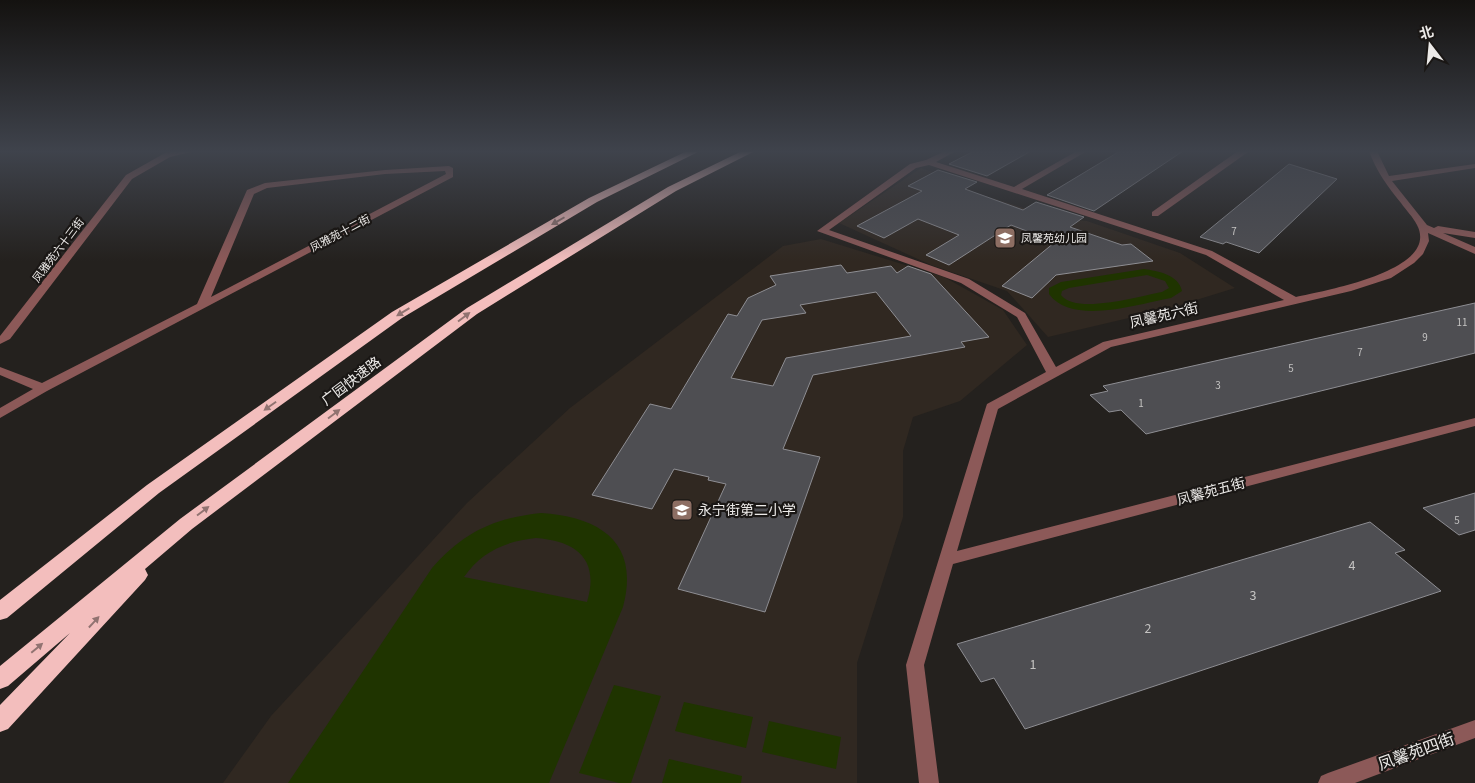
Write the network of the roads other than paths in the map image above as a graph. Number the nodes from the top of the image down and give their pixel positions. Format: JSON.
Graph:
{"nodes":[{"id":1,"x":122,"y":188,"type":"edge"},
{"id":2,"x":261,"y":188,"type":"edge"},
{"id":3,"x":426,"y":188,"type":"edge"},
{"id":4,"x":619,"y":188,"type":"edge"},
{"id":5,"x":675,"y":188,"type":"edge"},
{"id":6,"x":882,"y":188,"type":"edge"},
{"id":7,"x":1007,"y":188,"type":"edge"},
{"id":8,"x":1019,"y":188,"type":"edge"},
{"id":9,"x":1193,"y":188,"type":"edge"},
{"id":10,"x":1394,"y":188,"type":"edge"},
{"id":11,"x":1015,"y":190,"type":"junction"},
{"id":12,"x":1155,"y":214,"type":"dead end"},
{"id":13,"x":1423,"y":227,"type":"junction"},
{"id":14,"x":1475,"y":234,"type":"edge"},
{"id":15,"x":1475,"y":251,"type":"edge"},
{"id":16,"x":1294,"y":301,"type":"junction"},
{"id":17,"x":202,"y":306,"type":"junction"},
{"id":18,"x":0,"y":341,"type":"edge"},
{"id":19,"x":0,"y":370,"type":"edge"},
{"id":20,"x":1053,"y":373,"type":"junction"},
{"id":21,"x":43,"y":388,"type":"junction"},
{"id":22,"x":0,"y":414,"type":"edge"},
{"id":23,"x":1475,"y":422,"type":"edge"},
{"id":24,"x":153,"y":488,"type":"junction"},
{"id":25,"x":186,"y":524,"type":"junction"},
{"id":26,"x":946,"y":560,"type":"junction"},
{"id":27,"x":0,"y":601,"type":"edge"},
{"id":28,"x":0,"y":612,"type":"edge"},
{"id":29,"x":0,"y":679,"type":"edge"},
{"id":30,"x":0,"y":720,"type":"edge"},
{"id":31,"x":1475,"y":729,"type":"edge"},
{"id":32,"x":930,"y":783,"type":"edge"},
{"id":33,"x":1328,"y":783,"type":"edge"}],
"edges":[{"from":1,"to":18,"type":"lane","name":"凤雅苑六十三街"},
{"from":2,"to":17,"type":"lane","name":"凤雅苑十二街"},
{"from":3,"to":17,"type":"lane","name":"凤雅苑十二街"},
{"from":4,"to":24,"type":"highway","name":"广园快速路","one_way":true},
{"from":25,"to":5,"type":"highway","name":"广园快速路","one_way":true},
{"from":6,"to":20,"type":"lane"},
{"from":7,"to":11,"type":"lane"},
{"from":8,"to":11,"type":"lane"},
{"from":9,"to":12,"type":"lane"},
{"from":10,"to":13,"type":"lane"},
{"from":11,"to":16,"type":"lane"},
{"from":13,"to":14,"type":"lane"},
{"from":13,"to":15,"type":"lane"},
{"from":13,"to":16,"type":"lane","name":"凤馨苑六街"},
{"from":16,"to":20,"type":"lane","name":"凤馨苑六街"},
{"from":17,"to":21,"type":"lane","name":"凤雅苑十二街"},
{"from":19,"to":21,"type":"lane"},
{"from":20,"to":26,"type":"lane","name":"凤馨苑六街"},
{"from":21,"to":22,"type":"lane","name":"凤雅苑十二街"},
{"from":23,"to":26,"type":"lane","name":"凤馨苑五街"},
{"from":24,"to":27,"type":"highway"},
{"from":24,"to":28,"type":"highway","name":"广园快速路"},
{"from":29,"to":25,"type":"highway","name":"广园快速路","one_way":true},
{"from":30,"to":25,"type":"highway","one_way":true},
{"from":26,"to":32,"type":"lane","name":"凤馨苑六街"},
{"from":31,"to":33,"type":"lane","name":"凤馨苑四街"}]}
